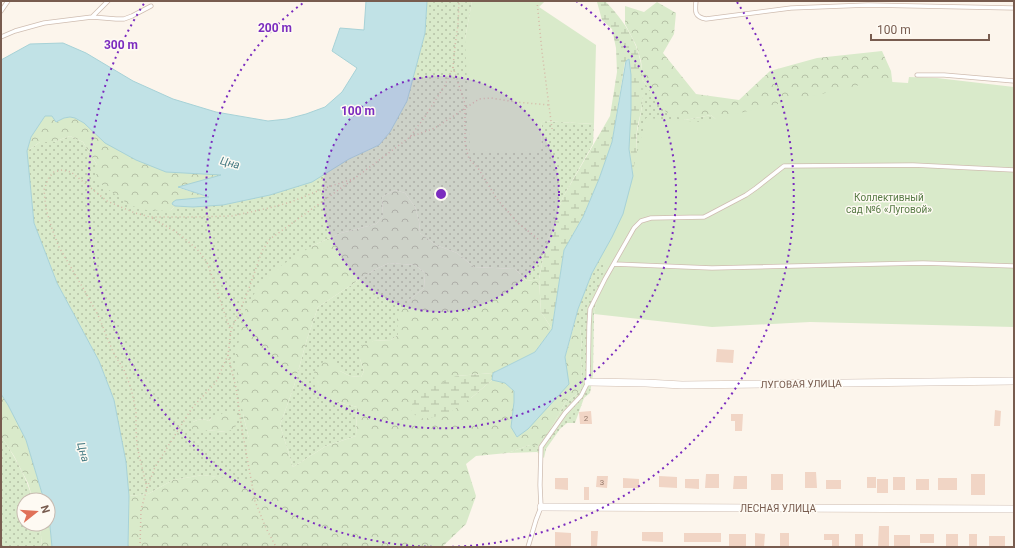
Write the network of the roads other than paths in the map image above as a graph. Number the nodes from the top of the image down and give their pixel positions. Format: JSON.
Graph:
{"nodes":[{"id":1,"x":8,"y":1,"type":"edge"},
{"id":2,"x":108,"y":1,"type":"edge"},
{"id":3,"x":696,"y":1,"type":"edge"},
{"id":4,"x":151,"y":6,"type":"dead end"},
{"id":5,"x":1014,"y":8,"type":"edge"},
{"id":6,"x":1,"y":11,"type":"edge"},
{"id":7,"x":92,"y":17,"type":"junction"},
{"id":8,"x":1,"y":37,"type":"edge"},
{"id":9,"x":917,"y":75,"type":"dead end"},
{"id":10,"x":1014,"y":81,"type":"edge"},
{"id":11,"x":1014,"y":170,"type":"edge"},
{"id":12,"x":614,"y":264,"type":"junction"},
{"id":13,"x":1014,"y":266,"type":"edge"},
{"id":14,"x":1014,"y":381,"type":"edge"},
{"id":15,"x":588,"y":382,"type":"junction"},
{"id":16,"x":541,"y":508,"type":"junction"},
{"id":17,"x":1014,"y":509,"type":"edge"},
{"id":18,"x":528,"y":547,"type":"edge"}],
"edges":[{"from":1,"to":6,"type":"lane"},
{"from":2,"to":7,"type":"lane"},
{"from":3,"to":5,"type":"lane"},
{"from":4,"to":7,"type":"lane"},
{"from":7,"to":8,"type":"lane"},
{"from":9,"to":10,"type":"lane"},
{"from":11,"to":12,"type":"lane"},
{"from":12,"to":13,"type":"lane"},
{"from":12,"to":15,"type":"lane"},
{"from":14,"to":15,"type":"street","name":"ЛУГОВАЯ УЛИЦА"},
{"from":15,"to":16,"type":"lane"},
{"from":16,"to":17,"type":"street","name":"ЛЕСНАЯ УЛИЦА"},
{"from":16,"to":18,"type":"lane"}]}
